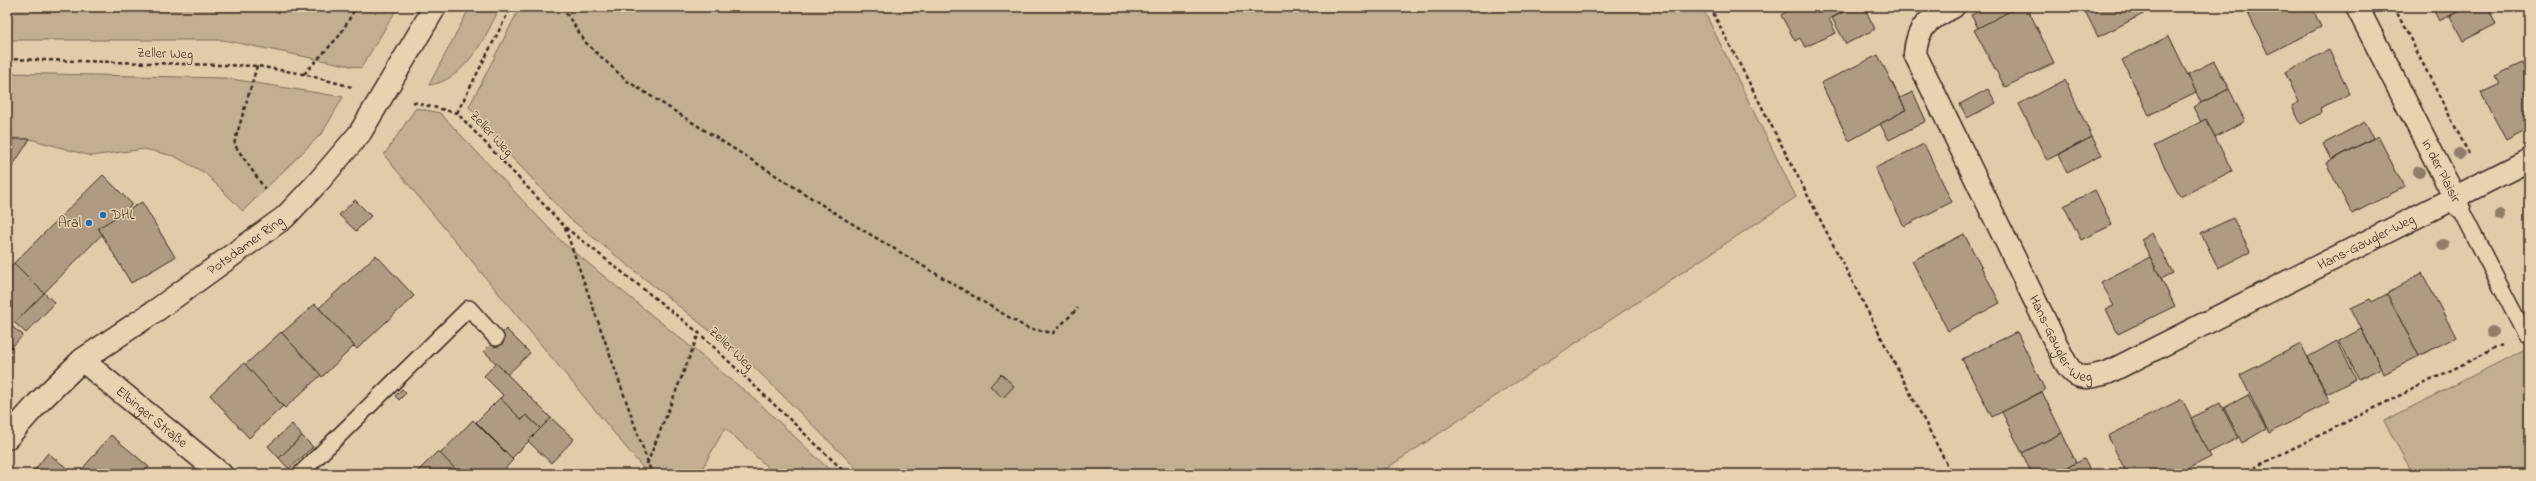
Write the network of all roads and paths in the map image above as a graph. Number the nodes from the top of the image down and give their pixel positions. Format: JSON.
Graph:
{"nodes":[{"id":1,"x":356,"y":7,"type":"edge"},
{"id":2,"x":435,"y":7,"type":"edge"},
{"id":3,"x":511,"y":7,"type":"edge"},
{"id":4,"x":562,"y":7,"type":"edge"},
{"id":5,"x":1710,"y":7,"type":"edge"},
{"id":6,"x":1953,"y":7,"type":"edge"},
{"id":7,"x":2357,"y":7,"type":"edge"},
{"id":8,"x":2394,"y":7,"type":"edge"},
{"id":9,"x":7,"y":58,"type":"edge"},
{"id":10,"x":257,"y":66,"type":"junction"},
{"id":11,"x":303,"y":74,"type":"junction"},
{"id":12,"x":357,"y":88,"type":"dead end"},
{"id":13,"x":411,"y":101,"type":"dead end"},
{"id":14,"x":457,"y":113,"type":"junction"},
{"id":15,"x":2529,"y":160,"type":"edge"},
{"id":16,"x":2484,"y":183,"type":"junction"},
{"id":17,"x":2457,"y":201,"type":"junction"},
{"id":18,"x":285,"y":217,"type":"junction"},
{"id":19,"x":565,"y":227,"type":"junction"},
{"id":20,"x":1078,"y":308,"type":"dead end"},
{"id":21,"x":699,"y":333,"type":"junction"},
{"id":22,"x":2525,"y":334,"type":"joint"},
{"id":23,"x":496,"y":338,"type":"dead end"},
{"id":24,"x":82,"y":360,"type":"junction"},
{"id":25,"x":7,"y":438,"type":"edge"},
{"id":26,"x":647,"y":464,"type":"junction"},
{"id":27,"x":221,"y":474,"type":"edge"},
{"id":28,"x":300,"y":474,"type":"edge"},
{"id":29,"x":652,"y":474,"type":"edge"},
{"id":30,"x":847,"y":474,"type":"edge"},
{"id":31,"x":1952,"y":474,"type":"edge"},
{"id":32,"x":2241,"y":474,"type":"edge"}],
"edges":[{"from":1,"to":11,"type":"path"},
{"from":2,"to":18,"type":"street","name":"Potsdamer Ring","bridge":true},
{"from":3,"to":14,"type":"path"},
{"from":4,"to":20,"type":"path"},
{"from":5,"to":31,"type":"path"},
{"from":6,"to":17,"type":"street","name":"Hans-Gaugler-Weg"},
{"from":7,"to":17,"type":"street","name":"In der Plaisir"},
{"from":8,"to":16,"type":"path"},
{"from":9,"to":10,"type":"path","name":"Zeller Weg"},
{"from":10,"to":11,"type":"path","name":"Zeller Weg"},
{"from":10,"to":18,"type":"path"},
{"from":11,"to":12,"type":"path","name":"Zeller Weg"},
{"from":13,"to":14,"type":"path","name":"Zeller Weg"},
{"from":14,"to":19,"type":"path","name":"Zeller Weg"},
{"from":15,"to":16,"type":"street"},
{"from":16,"to":17,"type":"street"},
{"from":17,"to":22,"type":"lane","name":"In der Plaisir"},
{"from":18,"to":24,"type":"street","name":"Potsdamer Ring"},
{"from":19,"to":21,"type":"path","name":"Zeller Weg"},
{"from":19,"to":26,"type":"path"},
{"from":21,"to":26,"type":"path"},
{"from":21,"to":30,"type":"path","name":"Zeller Weg"},
{"from":22,"to":32,"type":"path"},
{"from":23,"to":28,"type":"lane"},
{"from":24,"to":25,"type":"street","name":"Potsdamer Ring"},
{"from":24,"to":27,"type":"street","name":"Elbinger Straße"},
{"from":26,"to":29,"type":"path"}]}
